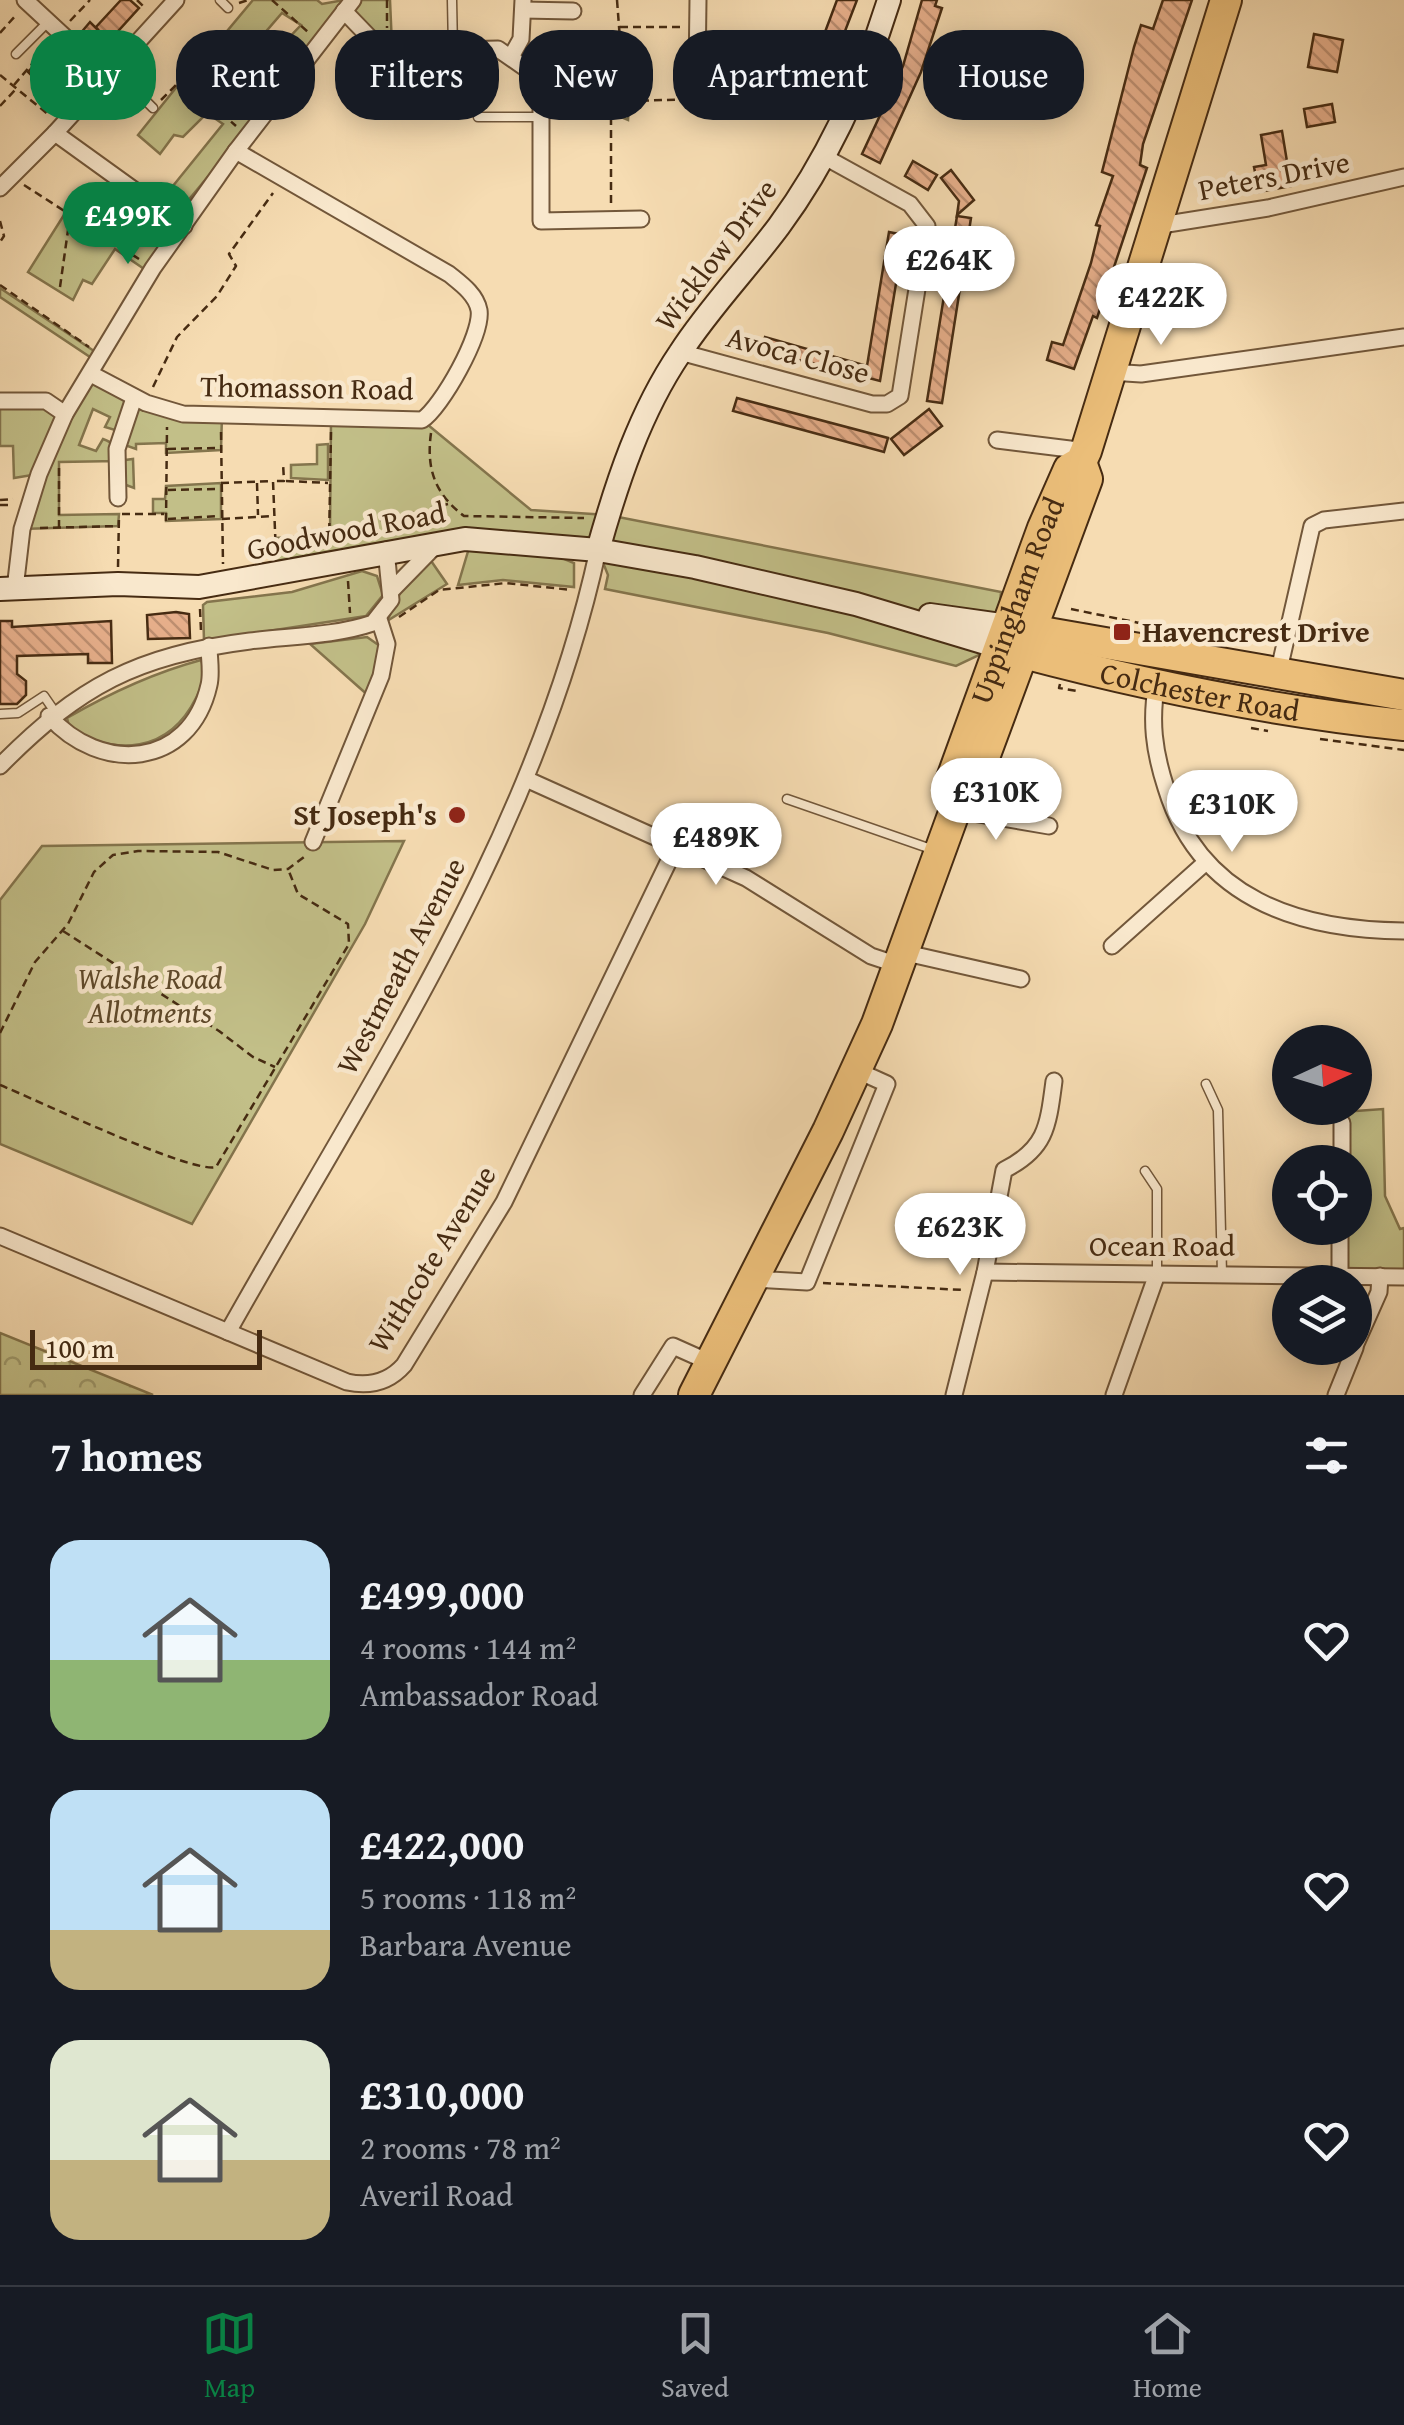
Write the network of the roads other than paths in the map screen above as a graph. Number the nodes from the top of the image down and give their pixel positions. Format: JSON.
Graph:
{"nodes":[{"id":1,"x":176,"y":0,"type":"edge"},
{"id":2,"x":220,"y":0,"type":"edge"},
{"id":3,"x":452,"y":0,"type":"edge"},
{"id":4,"x":698,"y":0,"type":"edge"},
{"id":5,"x":890,"y":0,"type":"edge"},
{"id":6,"x":1226,"y":0,"type":"edge"},
{"id":7,"x":26,"y":1,"type":"edge"},
{"id":8,"x":349,"y":5,"type":"edge"},
{"id":9,"x":523,"y":5,"type":"edge"},
{"id":10,"x":228,"y":8,"type":"dead end"},
{"id":11,"x":573,"y":11,"type":"dead end"},
{"id":12,"x":54,"y":27,"type":"junction"},
{"id":13,"x":58,"y":30,"type":"edge"},
{"id":14,"x":148,"y":30,"type":"edge"},
{"id":15,"x":366,"y":30,"type":"edge"},
{"id":16,"x":453,"y":30,"type":"edge"},
{"id":17,"x":698,"y":30,"type":"edge"},
{"id":18,"x":499,"y":50,"type":"edge"},
{"id":19,"x":16,"y":54,"type":"dead end"},
{"id":20,"x":512,"y":55,"type":"junction"},
{"id":21,"x":519,"y":61,"type":"edge"},
{"id":22,"x":66,"y":120,"type":"edge"},
{"id":23,"x":541,"y":120,"type":"edge"},
{"id":24,"x":58,"y":129,"type":"junction"},
{"id":25,"x":236,"y":151,"type":"junction"},
{"id":26,"x":823,"y":156,"type":"junction"},
{"id":27,"x":1404,"y":177,"type":"edge"},
{"id":28,"x":0,"y":188,"type":"edge"},
{"id":29,"x":641,"y":218,"type":"dead end"},
{"id":30,"x":184,"y":226,"type":"junction"},
{"id":31,"x":1155,"y":226,"type":"junction"},
{"id":32,"x":1404,"y":337,"type":"edge"},
{"id":33,"x":680,"y":352,"type":"junction"},
{"id":34,"x":1110,"y":372,"type":"junction"},
{"id":35,"x":91,"y":374,"type":"junction"},
{"id":36,"x":140,"y":400,"type":"junction"},
{"id":37,"x":0,"y":402,"type":"edge"},
{"id":38,"x":65,"y":414,"type":"junction"},
{"id":39,"x":998,"y":440,"type":"dead end"},
{"id":40,"x":1084,"y":456,"type":"junction"},
{"id":41,"x":118,"y":498,"type":"dead end"},
{"id":42,"x":1404,"y":511,"type":"edge"},
{"id":43,"x":438,"y":542,"type":"junction"},
{"id":44,"x":1062,"y":547,"type":"junction"},
{"id":45,"x":386,"y":550,"type":"junction"},
{"id":46,"x":598,"y":550,"type":"junction"},
{"id":47,"x":8,"y":589,"type":"edge"},
{"id":48,"x":392,"y":590,"type":"junction"},
{"id":49,"x":381,"y":623,"type":"junction"},
{"id":50,"x":1082,"y":638,"type":"junction"},
{"id":51,"x":1014,"y":639,"type":"junction"},
{"id":52,"x":206,"y":646,"type":"junction"},
{"id":53,"x":1277,"y":676,"type":"junction"},
{"id":54,"x":1157,"y":682,"type":"junction"},
{"id":55,"x":1404,"y":696,"type":"edge"},
{"id":56,"x":0,"y":714,"type":"edge"},
{"id":57,"x":52,"y":714,"type":"junction"},
{"id":58,"x":1404,"y":725,"type":"edge"},
{"id":59,"x":0,"y":766,"type":"edge"},
{"id":60,"x":526,"y":780,"type":"junction"},
{"id":61,"x":787,"y":799,"type":"dead end"},
{"id":62,"x":957,"y":805,"type":"junction"},
{"id":63,"x":1049,"y":826,"type":"dead end"},
{"id":64,"x":312,"y":842,"type":"road end"},
{"id":65,"x":677,"y":844,"type":"junction"},
{"id":66,"x":939,"y":852,"type":"junction"},
{"id":67,"x":1205,"y":863,"type":"junction"},
{"id":68,"x":1404,"y":931,"type":"edge"},
{"id":69,"x":1112,"y":946,"type":"dead end"},
{"id":70,"x":902,"y":960,"type":"junction"},
{"id":71,"x":1021,"y":980,"type":"dead end"},
{"id":72,"x":856,"y":1070,"type":"junction"},
{"id":73,"x":1054,"y":1082,"type":"dead end"},
{"id":74,"x":1206,"y":1084,"type":"dead end"},
{"id":75,"x":1145,"y":1171,"type":"dead end"},
{"id":76,"x":0,"y":1236,"type":"edge"},
{"id":77,"x":985,"y":1272,"type":"junction"},
{"id":78,"x":1157,"y":1274,"type":"junction"},
{"id":79,"x":1222,"y":1274,"type":"junction"},
{"id":80,"x":1272,"y":1275,"type":"edge"},
{"id":81,"x":1372,"y":1276,"type":"edge"},
{"id":82,"x":1380,"y":1276,"type":"junction"},
{"id":83,"x":1404,"y":1276,"type":"edge"},
{"id":84,"x":753,"y":1279,"type":"junction"},
{"id":85,"x":1372,"y":1310,"type":"edge"},
{"id":86,"x":228,"y":1332,"type":"junction"},
{"id":87,"x":711,"y":1363,"type":"junction"},
{"id":88,"x":1348,"y":1365,"type":"edge"},
{"id":89,"x":642,"y":1395,"type":"edge"},
{"id":90,"x":694,"y":1395,"type":"edge"},
{"id":91,"x":954,"y":1395,"type":"edge"},
{"id":92,"x":1114,"y":1395,"type":"edge"},
{"id":93,"x":1336,"y":1395,"type":"edge"}],
"edges":[{"from":1,"to":14,"type":"street"},
{"from":2,"to":10,"type":"lane"},
{"from":3,"to":16,"type":"lane"},
{"from":4,"to":17,"type":"street"},
{"from":5,"to":26,"type":"street","name":"Wicklow Drive"},
{"from":6,"to":31,"type":"highway","name":"Uppingham Road"},
{"from":7,"to":12,"type":"street"},
{"from":8,"to":15,"type":"street"},
{"from":8,"to":25,"type":"street"},
{"from":9,"to":11,"type":"street"},
{"from":9,"to":20,"type":"street"},
{"from":12,"to":13,"type":"street"},
{"from":12,"to":19,"type":"lane"},
{"from":18,"to":20,"type":"street"},
{"from":20,"to":21,"type":"street"},
{"from":22,"to":24,"type":"street"},
{"from":23,"to":29,"type":"street"},
{"from":24,"to":28,"type":"street"},
{"from":24,"to":30,"type":"street"},
{"from":25,"to":30,"type":"street"},
{"from":25,"to":36,"type":"street","name":"Thomasson Road"},
{"from":26,"to":33,"type":"street","name":"Wicklow Drive"},
{"from":26,"to":33,"type":"street","name":"Avoca Close"},
{"from":27,"to":31,"type":"street","name":"Peters Drive"},
{"from":30,"to":35,"type":"street"},
{"from":31,"to":34,"type":"highway","name":"Uppingham Road"},
{"from":32,"to":34,"type":"street"},
{"from":33,"to":46,"type":"street","name":"Wicklow Drive"},
{"from":34,"to":40,"type":"highway","name":"Uppingham Road"},
{"from":35,"to":36,"type":"street","name":"Thomasson Road"},
{"from":35,"to":38,"type":"street"},
{"from":36,"to":41,"type":"street"},
{"from":37,"to":38,"type":"street"},
{"from":38,"to":47,"type":"street"},
{"from":39,"to":40,"type":"street"},
{"from":40,"to":44,"type":"highway","name":"Uppingham Road"},
{"from":40,"to":51,"type":"highway","name":"Uppingham Road"},
{"from":42,"to":53,"type":"street"},
{"from":43,"to":45,"type":"street","name":"Goodwood Road"},
{"from":43,"to":46,"type":"street","name":"Goodwood Road"},
{"from":43,"to":48,"type":"street"},
{"from":44,"to":50,"type":"highway"},
{"from":44,"to":51,"type":"highway","name":"Uppingham Road"},
{"from":45,"to":47,"type":"street","name":"Goodwood Road"},
{"from":45,"to":48,"type":"street"},
{"from":46,"to":51,"type":"street","name":"Goodwood Road"},
{"from":46,"to":60,"type":"street","name":"Westmeath Avenue"},
{"from":48,"to":49,"type":"street"},
{"from":49,"to":52,"type":"street"},
{"from":49,"to":64,"type":"street"},
{"from":50,"to":51,"type":"highway","name":"Colchester Road"},
{"from":50,"to":53,"type":"highway","name":"Colchester Road"},
{"from":51,"to":54,"type":"highway","name":"Colchester Road"},
{"from":51,"to":62,"type":"highway","name":"Uppingham Road"},
{"from":52,"to":57,"type":"street"},
{"from":52,"to":57,"type":"street"},
{"from":53,"to":55,"type":"highway","name":"Colchester Road"},
{"from":54,"to":58,"type":"highway","name":"Colchester Road"},
{"from":54,"to":67,"type":"street"},
{"from":56,"to":57,"type":"lane"},
{"from":57,"to":59,"type":"street"},
{"from":60,"to":65,"type":"street"},
{"from":60,"to":86,"type":"street","name":"Westmeath Avenue"},
{"from":61,"to":66,"type":"lane"},
{"from":62,"to":63,"type":"street"},
{"from":62,"to":66,"type":"highway","name":"Uppingham Road"},
{"from":65,"to":70,"type":"street"},
{"from":65,"to":86,"type":"street","name":"Withcote Avenue"},
{"from":66,"to":70,"type":"highway","name":"Uppingham Road"},
{"from":67,"to":68,"type":"street"},
{"from":67,"to":69,"type":"street"},
{"from":70,"to":71,"type":"street"},
{"from":70,"to":72,"type":"highway","name":"Uppingham Road"},
{"from":72,"to":84,"type":"highway","name":"Uppingham Road"},
{"from":72,"to":84,"type":"street"},
{"from":73,"to":77,"type":"street"},
{"from":74,"to":79,"type":"lane"},
{"from":75,"to":78,"type":"lane"},
{"from":76,"to":86,"type":"street","name":"Withcote Avenue"},
{"from":77,"to":78,"type":"street","name":"Ocean Road"},
{"from":77,"to":91,"type":"street"},
{"from":78,"to":79,"type":"street","name":"Ocean Road"},
{"from":78,"to":92,"type":"street"},
{"from":79,"to":80,"type":"street","name":"Ocean Road"},
{"from":81,"to":82,"type":"street","name":"Ocean Road"},
{"from":82,"to":83,"type":"street","name":"Ocean Road"},
{"from":82,"to":85,"type":"street"},
{"from":84,"to":87,"type":"highway","name":"Uppingham Road"},
{"from":87,"to":89,"type":"street"},
{"from":87,"to":90,"type":"highway","name":"Uppingham Road"},
{"from":88,"to":93,"type":"street"}]}
